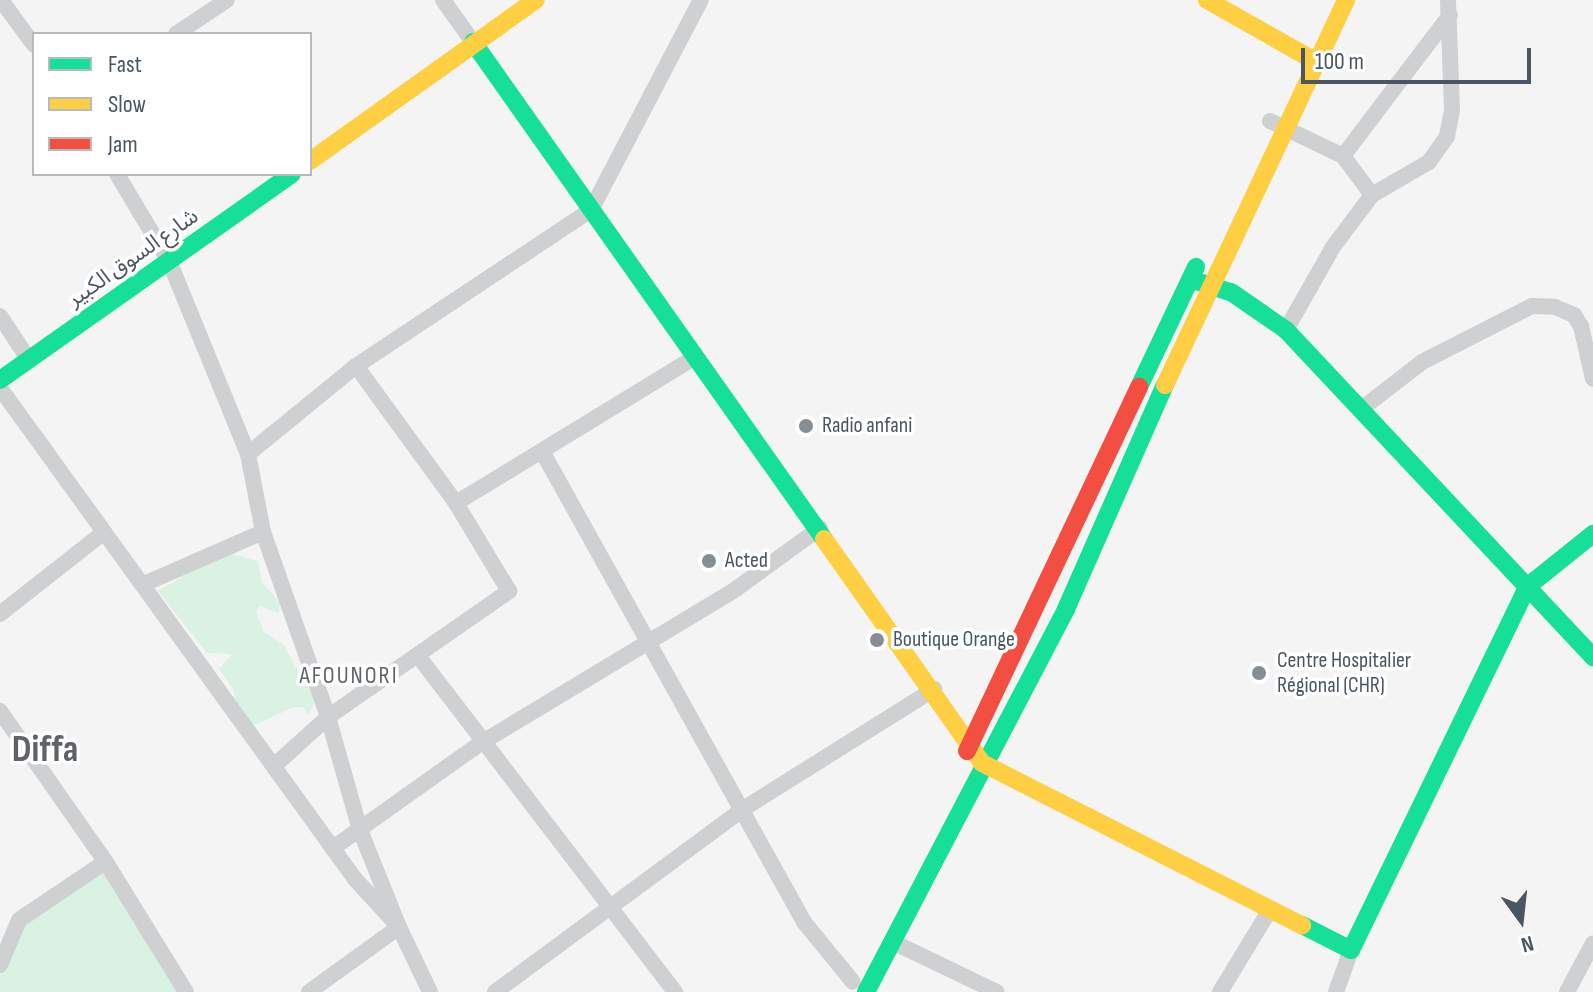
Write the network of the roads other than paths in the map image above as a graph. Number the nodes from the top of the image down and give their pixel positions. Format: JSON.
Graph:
{"nodes":[{"id":1,"x":1,"y":0,"type":"edge"},
{"id":2,"x":443,"y":0,"type":"edge"},
{"id":3,"x":536,"y":0,"type":"edge"},
{"id":4,"x":701,"y":0,"type":"edge"},
{"id":5,"x":1207,"y":0,"type":"edge"},
{"id":6,"x":1329,"y":0,"type":"edge"},
{"id":7,"x":1346,"y":0,"type":"edge"},
{"id":8,"x":220,"y":2,"type":"edge"},
{"id":9,"x":1449,"y":8,"type":"edge"},
{"id":10,"x":179,"y":32,"type":"edge"},
{"id":11,"x":32,"y":42,"type":"edge"},
{"id":12,"x":473,"y":42,"type":"junction"},
{"id":13,"x":1310,"y":58,"type":"junction"},
{"id":14,"x":1276,"y":125,"type":"junction"},
{"id":15,"x":1343,"y":156,"type":"junction"},
{"id":16,"x":312,"y":160,"type":"edge"},
{"id":17,"x":1241,"y":175,"type":"dead end"},
{"id":18,"x":118,"y":176,"type":"edge"},
{"id":19,"x":289,"y":176,"type":"edge"},
{"id":20,"x":1372,"y":195,"type":"junction"},
{"id":21,"x":591,"y":210,"type":"junction"},
{"id":22,"x":1203,"y":253,"type":"dead end"},
{"id":23,"x":170,"y":263,"type":"junction"},
{"id":24,"x":1191,"y":279,"type":"junction"},
{"id":25,"x":1210,"y":285,"type":"junction"},
{"id":26,"x":0,"y":316,"type":"edge"},
{"id":27,"x":1286,"y":330,"type":"junction"},
{"id":28,"x":695,"y":357,"type":"junction"},
{"id":29,"x":29,"y":360,"type":"junction"},
{"id":30,"x":356,"y":366,"type":"junction"},
{"id":31,"x":1593,"y":379,"type":"edge"},
{"id":32,"x":0,"y":380,"type":"edge"},
{"id":33,"x":0,"y":388,"type":"edge"},
{"id":34,"x":1360,"y":410,"type":"junction"},
{"id":35,"x":543,"y":453,"type":"junction"},
{"id":36,"x":248,"y":454,"type":"junction"},
{"id":37,"x":456,"y":503,"type":"junction"},
{"id":38,"x":820,"y":528,"type":"junction"},
{"id":39,"x":263,"y":532,"type":"junction"},
{"id":40,"x":103,"y":533,"type":"junction"},
{"id":41,"x":1593,"y":534,"type":"edge"},
{"id":42,"x":144,"y":584,"type":"junction"},
{"id":43,"x":1527,"y":587,"type":"junction"},
{"id":44,"x":0,"y":614,"type":"edge"},
{"id":45,"x":647,"y":643,"type":"junction"},
{"id":46,"x":419,"y":657,"type":"junction"},
{"id":47,"x":1593,"y":657,"type":"edge"},
{"id":48,"x":934,"y":689,"type":"junction"},
{"id":49,"x":0,"y":711,"type":"edge"},
{"id":50,"x":328,"y":717,"type":"junction"},
{"id":51,"x":481,"y":743,"type":"junction"},
{"id":52,"x":970,"y":745,"type":"junction"},
{"id":53,"x":982,"y":763,"type":"junction"},
{"id":54,"x":274,"y":766,"type":"junction"},
{"id":55,"x":956,"y":773,"type":"dead end"},
{"id":56,"x":743,"y":809,"type":"junction"},
{"id":57,"x":936,"y":814,"type":"dead end"},
{"id":58,"x":360,"y":830,"type":"junction"},
{"id":59,"x":333,"y":848,"type":"junction"},
{"id":60,"x":105,"y":862,"type":"junction"},
{"id":61,"x":612,"y":907,"type":"junction"},
{"id":62,"x":1271,"y":908,"type":"junction"},
{"id":63,"x":399,"y":927,"type":"junction"},
{"id":64,"x":893,"y":942,"type":"junction"},
{"id":65,"x":1593,"y":943,"type":"edge"},
{"id":66,"x":1351,"y":950,"type":"junction"},
{"id":67,"x":0,"y":965,"type":"edge"},
{"id":68,"x":856,"y":989,"type":"edge"},
{"id":69,"x":186,"y":992,"type":"edge"},
{"id":70,"x":309,"y":992,"type":"edge"},
{"id":71,"x":430,"y":992,"type":"edge"},
{"id":72,"x":495,"y":992,"type":"edge"},
{"id":73,"x":675,"y":992,"type":"edge"},
{"id":74,"x":997,"y":992,"type":"edge"},
{"id":75,"x":1220,"y":992,"type":"edge"},
{"id":76,"x":1336,"y":992,"type":"edge"},
{"id":77,"x":1567,"y":992,"type":"edge"}],
"edges":[{"from":1,"to":11,"type":"street"},
{"from":2,"to":12,"type":"street"},
{"from":3,"to":12,"type":"main road"},
{"from":4,"to":21,"type":"street"},
{"from":5,"to":13,"type":"main road"},
{"from":6,"to":13,"type":"main road"},
{"from":7,"to":13,"type":"main road"},
{"from":8,"to":10,"type":"street"},
{"from":9,"to":15,"type":"street"},
{"from":9,"to":20,"type":"street"},
{"from":12,"to":16,"type":"main road"},
{"from":12,"to":21,"type":"main road"},
{"from":13,"to":14,"type":"main road"},
{"from":14,"to":15,"type":"street"},
{"from":14,"to":17,"type":"main road"},
{"from":14,"to":25,"type":"main road"},
{"from":15,"to":20,"type":"street"},
{"from":18,"to":23,"type":"street"},
{"from":19,"to":23,"type":"main road","name":"شارع السوق الكبير"},
{"from":20,"to":27,"type":"street"},
{"from":21,"to":28,"type":"main road"},
{"from":21,"to":30,"type":"street"},
{"from":22,"to":24,"type":"main road"},
{"from":23,"to":29,"type":"main road","name":"شارع السوق الكبير"},
{"from":23,"to":36,"type":"street"},
{"from":24,"to":25,"type":"main road"},
{"from":24,"to":52,"type":"main road"},
{"from":25,"to":27,"type":"main road"},
{"from":25,"to":53,"type":"main road"},
{"from":26,"to":29,"type":"street"},
{"from":27,"to":34,"type":"main road"},
{"from":28,"to":35,"type":"street"},
{"from":28,"to":38,"type":"main road"},
{"from":29,"to":32,"type":"main road","name":"شارع السوق الكبير"},
{"from":30,"to":36,"type":"street"},
{"from":30,"to":37,"type":"street"},
{"from":31,"to":34,"type":"street"},
{"from":33,"to":40,"type":"street"},
{"from":34,"to":43,"type":"main road"},
{"from":35,"to":37,"type":"street"},
{"from":35,"to":45,"type":"street"},
{"from":36,"to":39,"type":"street"},
{"from":37,"to":46,"type":"street"},
{"from":38,"to":45,"type":"street"},
{"from":38,"to":48,"type":"main road"},
{"from":39,"to":42,"type":"street"},
{"from":39,"to":50,"type":"street"},
{"from":40,"to":42,"type":"street"},
{"from":40,"to":44,"type":"street"},
{"from":41,"to":43,"type":"main road"},
{"from":42,"to":54,"type":"street"},
{"from":43,"to":47,"type":"main road"},
{"from":43,"to":66,"type":"main road"},
{"from":45,"to":51,"type":"street"},
{"from":45,"to":56,"type":"street"},
{"from":46,"to":50,"type":"street"},
{"from":46,"to":51,"type":"street"},
{"from":48,"to":52,"type":"main road"},
{"from":48,"to":56,"type":"street"},
{"from":49,"to":60,"type":"street"},
{"from":50,"to":54,"type":"street"},
{"from":50,"to":58,"type":"street"},
{"from":51,"to":58,"type":"street"},
{"from":51,"to":61,"type":"street"},
{"from":52,"to":53,"type":"main road"},
{"from":52,"to":55,"type":"main road"},
{"from":53,"to":62,"type":"main road"},
{"from":53,"to":64,"type":"main road"},
{"from":54,"to":59,"type":"street"},
{"from":56,"to":61,"type":"street"},
{"from":56,"to":68,"type":"street"},
{"from":57,"to":68,"type":"main road"},
{"from":58,"to":59,"type":"street"},
{"from":58,"to":63,"type":"street"},
{"from":59,"to":63,"type":"street"},
{"from":60,"to":67,"type":"street"},
{"from":60,"to":69,"type":"street"},
{"from":61,"to":72,"type":"street"},
{"from":61,"to":73,"type":"street"},
{"from":62,"to":66,"type":"main road"},
{"from":62,"to":75,"type":"street"},
{"from":63,"to":70,"type":"street"},
{"from":63,"to":71,"type":"street"},
{"from":64,"to":68,"type":"main road"},
{"from":64,"to":74,"type":"street"},
{"from":65,"to":77,"type":"street"},
{"from":66,"to":76,"type":"street"}]}
